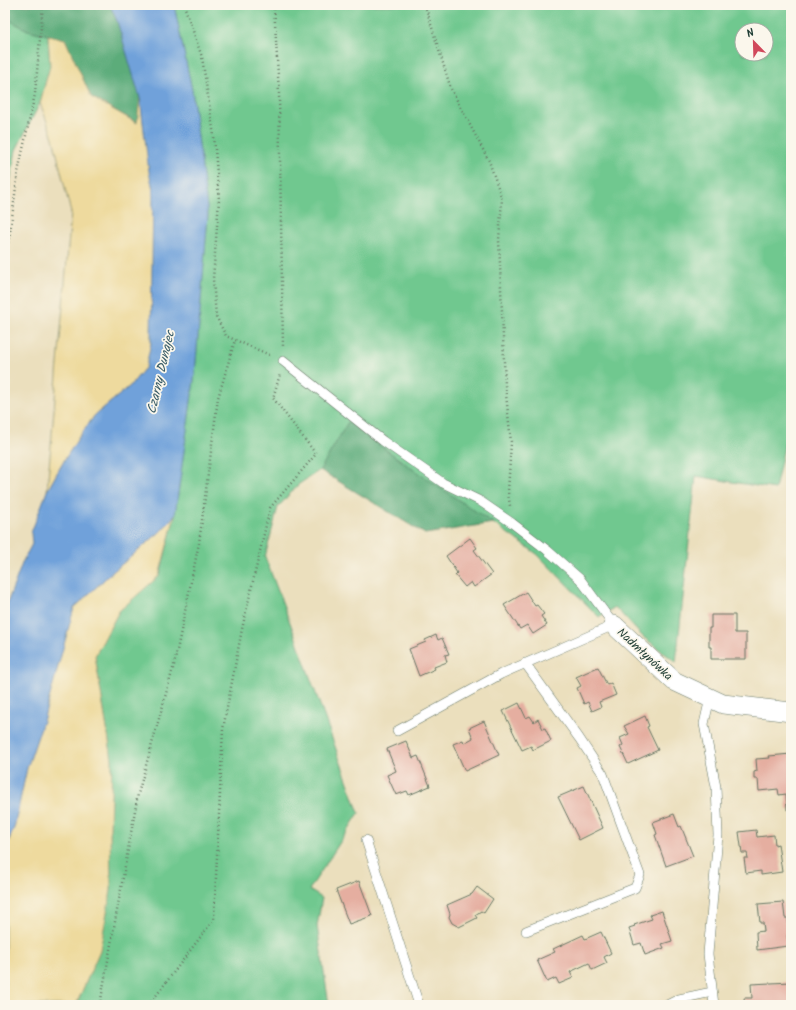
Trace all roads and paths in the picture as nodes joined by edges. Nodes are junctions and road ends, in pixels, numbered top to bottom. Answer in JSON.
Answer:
{"nodes":[{"id":1,"x":43,"y":5,"type":"edge"},
{"id":2,"x":184,"y":5,"type":"edge"},
{"id":3,"x":274,"y":5,"type":"edge"},
{"id":4,"x":424,"y":5,"type":"edge"},
{"id":5,"x":5,"y":250,"type":"edge"},
{"id":6,"x":236,"y":340,"type":"junction"},
{"id":7,"x":283,"y":361,"type":"junction"},
{"id":8,"x":512,"y":522,"type":"junction"},
{"id":9,"x":614,"y":625,"type":"junction"},
{"id":10,"x":525,"y":663,"type":"junction"},
{"id":11,"x":710,"y":698,"type":"junction"},
{"id":12,"x":791,"y":712,"type":"edge"},
{"id":13,"x":396,"y":732,"type":"dead end"},
{"id":14,"x":366,"y":840,"type":"dead end"},
{"id":15,"x":526,"y":931,"type":"dead end"},
{"id":16,"x":712,"y":992,"type":"junction"},
{"id":17,"x":100,"y":1005,"type":"edge"},
{"id":18,"x":149,"y":1005,"type":"edge"},
{"id":19,"x":419,"y":1005,"type":"edge"},
{"id":20,"x":667,"y":1005,"type":"edge"},
{"id":21,"x":714,"y":1005,"type":"edge"}],
"edges":[{"from":1,"to":5,"type":"path"},
{"from":2,"to":6,"type":"path"},
{"from":3,"to":7,"type":"path"},
{"from":4,"to":8,"type":"path"},
{"from":6,"to":7,"type":"path"},
{"from":6,"to":17,"type":"path"},
{"from":7,"to":8,"type":"lane"},
{"from":7,"to":18,"type":"path"},
{"from":8,"to":9,"type":"lane"},
{"from":9,"to":10,"type":"lane"},
{"from":9,"to":11,"type":"street","name":"Nadmłynówka"},
{"from":10,"to":13,"type":"lane"},
{"from":10,"to":15,"type":"lane"},
{"from":11,"to":12,"type":"street","name":"Nadmłynówka"},
{"from":11,"to":16,"type":"lane"},
{"from":14,"to":19,"type":"lane"},
{"from":16,"to":20,"type":"lane"},
{"from":16,"to":21,"type":"lane"}]}
